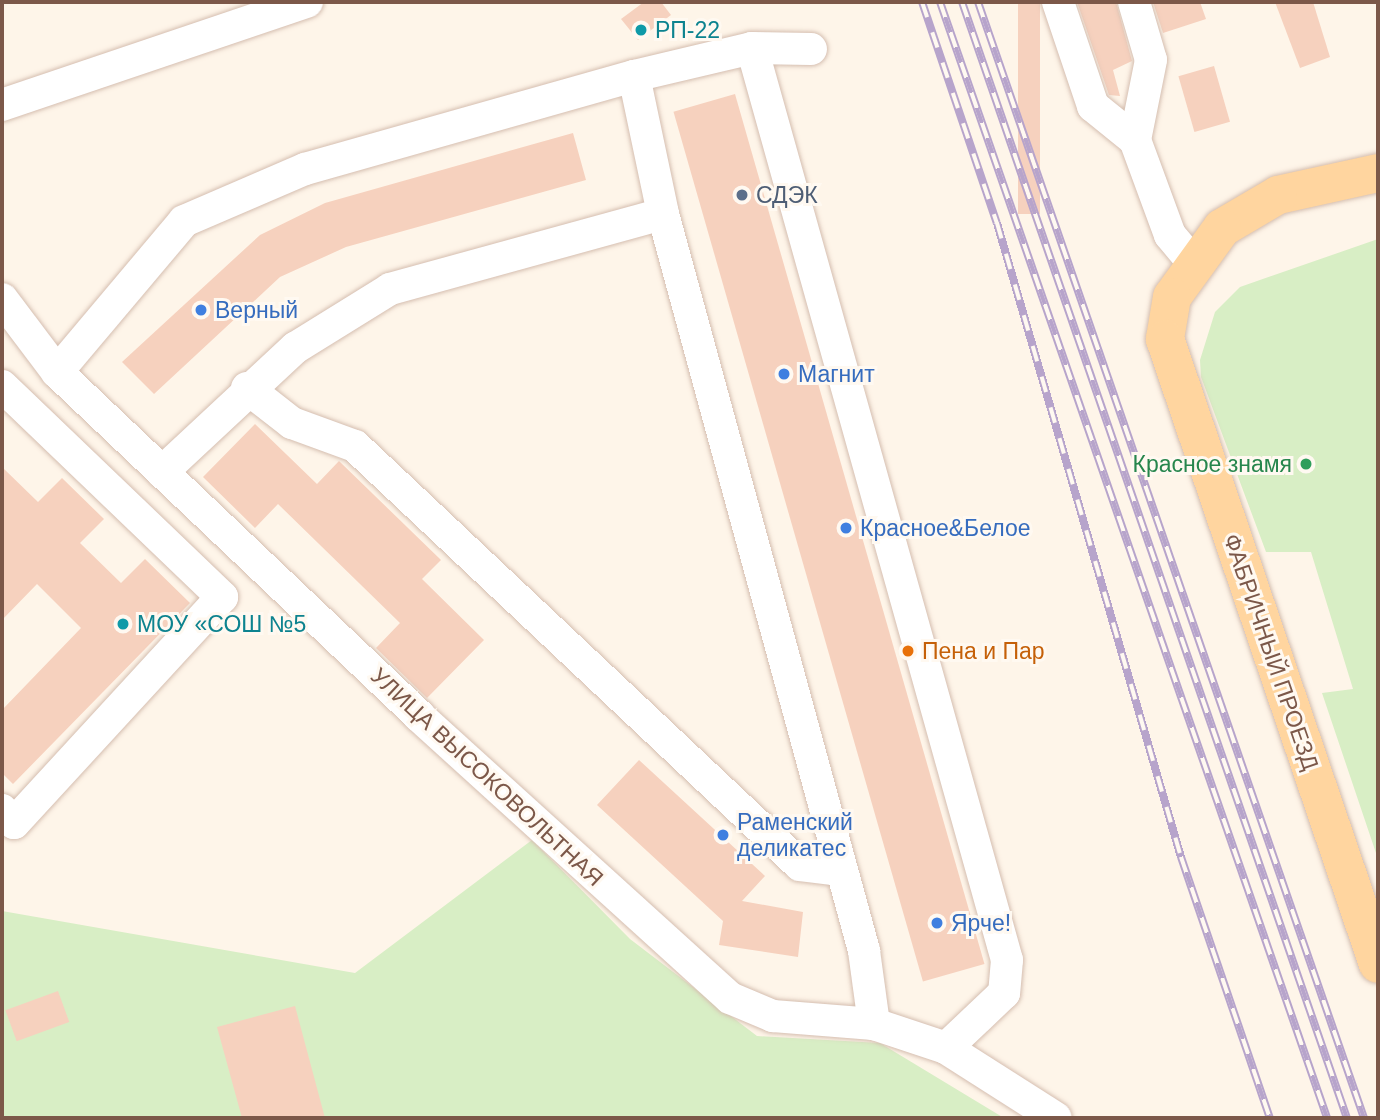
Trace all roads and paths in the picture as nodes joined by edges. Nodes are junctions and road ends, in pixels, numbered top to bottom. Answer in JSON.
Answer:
{"nodes":[{"id":1,"x":307,"y":2,"type":"edge"},
{"id":2,"x":1058,"y":2,"type":"edge"},
{"id":3,"x":1133,"y":2,"type":"edge"},
{"id":4,"x":752,"y":48,"type":"junction"},
{"id":5,"x":811,"y":49,"type":"dead end"},
{"id":6,"x":634,"y":76,"type":"junction"},
{"id":7,"x":2,"y":105,"type":"edge"},
{"id":8,"x":1135,"y":140,"type":"junction"},
{"id":9,"x":1378,"y":173,"type":"edge"},
{"id":10,"x":663,"y":214,"type":"junction"},
{"id":11,"x":1195,"y":264,"type":"junction"},
{"id":12,"x":2,"y":299,"type":"edge"},
{"id":13,"x":57,"y":372,"type":"junction"},
{"id":14,"x":2,"y":386,"type":"edge"},
{"id":15,"x":247,"y":388,"type":"junction"},
{"id":16,"x":162,"y":472,"type":"junction"},
{"id":17,"x":2,"y":810,"type":"edge"},
{"id":18,"x":841,"y":870,"type":"junction"},
{"id":19,"x":1378,"y":964,"type":"edge"},
{"id":20,"x":874,"y":1024,"type":"junction"},
{"id":21,"x":946,"y":1048,"type":"junction"},
{"id":22,"x":1056,"y":1118,"type":"edge"}],
"edges":[{"from":1,"to":7,"type":"street"},
{"from":2,"to":8,"type":"street"},
{"from":3,"to":8,"type":"street"},
{"from":4,"to":5,"type":"street"},
{"from":4,"to":6,"type":"street"},
{"from":4,"to":21,"type":"street"},
{"from":6,"to":10,"type":"street"},
{"from":6,"to":13,"type":"street"},
{"from":8,"to":11,"type":"street"},
{"from":9,"to":11,"type":"main road"},
{"from":10,"to":15,"type":"street"},
{"from":10,"to":18,"type":"street"},
{"from":11,"to":19,"type":"main road","name":"ФАБРИЧНЫЙ ПРОЕЗД"},
{"from":12,"to":13,"type":"street","name":"УЛИЦА ВЫСОКОВОЛЬТНАЯ"},
{"from":13,"to":16,"type":"street","name":"УЛИЦА ВЫСОКОВОЛЬТНАЯ"},
{"from":14,"to":17,"type":"street"},
{"from":15,"to":16,"type":"street"},
{"from":15,"to":18,"type":"street"},
{"from":16,"to":20,"type":"street","name":"УЛИЦА ВЫСОКОВОЛЬТНАЯ"},
{"from":18,"to":20,"type":"street"},
{"from":20,"to":21,"type":"street","name":"УЛИЦА ВЫСОКОВОЛЬТНАЯ"},
{"from":21,"to":22,"type":"street","name":"УЛИЦА ВЫСОКОВОЛЬТНАЯ"}]}
